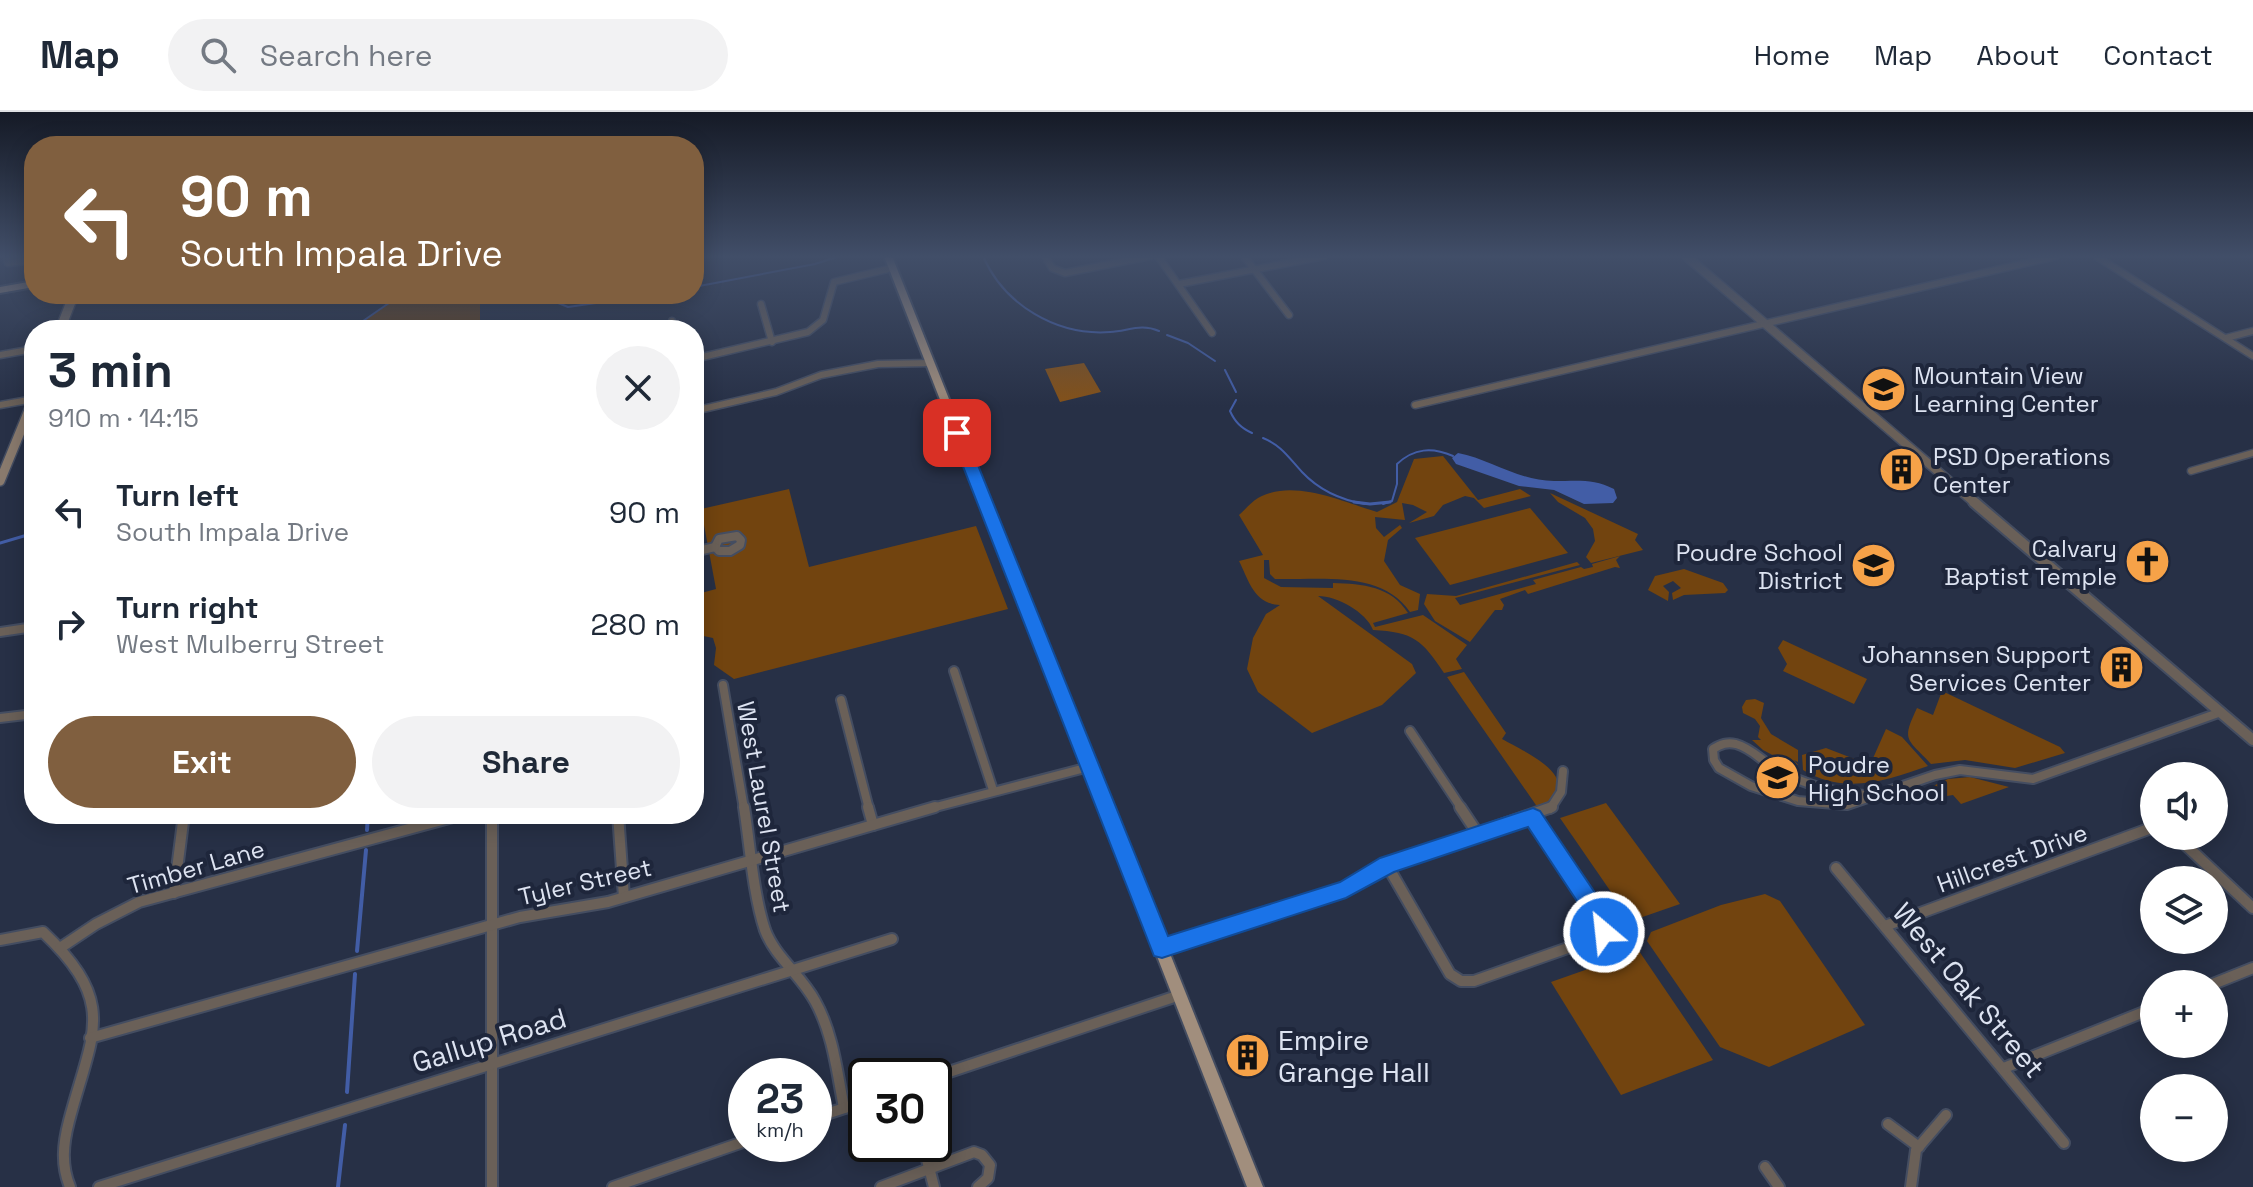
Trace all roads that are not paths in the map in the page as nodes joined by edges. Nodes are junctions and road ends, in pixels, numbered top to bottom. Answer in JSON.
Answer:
{"nodes":[{"id":1,"x":762,"y":306,"type":"edge"},
{"id":2,"x":827,"y":306,"type":"edge"},
{"id":3,"x":907,"y":306,"type":"edge"},
{"id":4,"x":1194,"y":306,"type":"edge"},
{"id":5,"x":1282,"y":306,"type":"edge"},
{"id":6,"x":1744,"y":306,"type":"edge"},
{"id":7,"x":1842,"y":306,"type":"edge"},
{"id":8,"x":2176,"y":306,"type":"edge"},
{"id":9,"x":1289,"y":315,"type":"dead end"},
{"id":10,"x":1765,"y":324,"type":"junction"},
{"id":11,"x":2253,"y":331,"type":"edge"},
{"id":12,"x":1212,"y":333,"type":"dead end"},
{"id":13,"x":2226,"y":338,"type":"junction"},
{"id":14,"x":772,"y":342,"type":"junction"},
{"id":15,"x":24,"y":351,"type":"edge"},
{"id":16,"x":0,"y":355,"type":"edge"},
{"id":17,"x":2253,"y":356,"type":"edge"},
{"id":18,"x":704,"y":357,"type":"edge"},
{"id":19,"x":930,"y":363,"type":"junction"},
{"id":20,"x":24,"y":401,"type":"edge"},
{"id":21,"x":0,"y":405,"type":"edge"},
{"id":22,"x":1415,"y":405,"type":"dead end"},
{"id":23,"x":704,"y":409,"type":"edge"},
{"id":24,"x":24,"y":419,"type":"edge"},
{"id":25,"x":2253,"y":453,"type":"edge"},
{"id":26,"x":4,"y":458,"type":"edge"},
{"id":27,"x":2191,"y":471,"type":"dead end"},
{"id":28,"x":0,"y":481,"type":"edge"},
{"id":29,"x":715,"y":547,"type":"dead end"},
{"id":30,"x":704,"y":550,"type":"edge"},
{"id":31,"x":24,"y":628,"type":"edge"},
{"id":32,"x":0,"y":632,"type":"edge"},
{"id":33,"x":954,"y":671,"type":"dead end"},
{"id":34,"x":723,"y":685,"type":"dead end"},
{"id":35,"x":841,"y":700,"type":"dead end"},
{"id":36,"x":2221,"y":712,"type":"junction"},
{"id":37,"x":24,"y":715,"type":"edge"},
{"id":38,"x":0,"y":718,"type":"edge"},
{"id":39,"x":1410,"y":731,"type":"dead end"},
{"id":40,"x":2253,"y":740,"type":"edge"},
{"id":41,"x":1089,"y":767,"type":"junction"},
{"id":42,"x":1563,"y":771,"type":"dead end"},
{"id":43,"x":993,"y":790,"type":"junction"},
{"id":44,"x":1874,"y":795,"type":"junction"},
{"id":45,"x":1533,"y":817,"type":"junction"},
{"id":46,"x":183,"y":824,"type":"edge"},
{"id":47,"x":427,"y":824,"type":"edge"},
{"id":48,"x":492,"y":824,"type":"edge"},
{"id":49,"x":619,"y":824,"type":"edge"},
{"id":50,"x":873,"y":825,"type":"junction"},
{"id":51,"x":2140,"y":832,"type":"edge"},
{"id":52,"x":1478,"y":834,"type":"junction"},
{"id":53,"x":2191,"y":850,"type":"edge"},
{"id":54,"x":751,"y":859,"type":"junction"},
{"id":55,"x":1387,"y":865,"type":"junction"},
{"id":56,"x":1836,"y":868,"type":"dead end"},
{"id":57,"x":174,"y":893,"type":"junction"},
{"id":58,"x":624,"y":897,"type":"junction"},
{"id":59,"x":2253,"y":908,"type":"edge"},
{"id":60,"x":491,"y":925,"type":"junction"},
{"id":61,"x":1885,"y":926,"type":"junction"},
{"id":62,"x":892,"y":939,"type":"dead end"},
{"id":63,"x":0,"y":940,"type":"edge"},
{"id":64,"x":60,"y":948,"type":"junction"},
{"id":65,"x":1162,"y":948,"type":"junction"},
{"id":66,"x":2253,"y":968,"type":"edge"},
{"id":67,"x":791,"y":971,"type":"junction"},
{"id":68,"x":2228,"y":978,"type":"edge"},
{"id":69,"x":1180,"y":995,"type":"junction"},
{"id":70,"x":2140,"y":1014,"type":"edge"},
{"id":71,"x":90,"y":1038,"type":"junction"},
{"id":72,"x":491,"y":1065,"type":"junction"},
{"id":73,"x":2004,"y":1068,"type":"junction"},
{"id":74,"x":952,"y":1071,"type":"edge"},
{"id":75,"x":848,"y":1107,"type":"edge"},
{"id":76,"x":844,"y":1108,"type":"junction"},
{"id":77,"x":832,"y":1112,"type":"edge"},
{"id":78,"x":1946,"y":1115,"type":"dead end"},
{"id":79,"x":1888,"y":1124,"type":"dead end"},
{"id":80,"x":2064,"y":1143,"type":"dead end"},
{"id":81,"x":728,"y":1147,"type":"edge"},
{"id":82,"x":1919,"y":1147,"type":"junction"},
{"id":83,"x":928,"y":1162,"type":"edge"},
{"id":84,"x":929,"y":1167,"type":"junction"},
{"id":85,"x":1765,"y":1167,"type":"dead end"},
{"id":86,"x":70,"y":1187,"type":"edge"},
{"id":87,"x":99,"y":1187,"type":"edge"},
{"id":88,"x":492,"y":1187,"type":"edge"},
{"id":89,"x":613,"y":1187,"type":"edge"},
{"id":90,"x":881,"y":1187,"type":"edge"},
{"id":91,"x":934,"y":1187,"type":"edge"},
{"id":92,"x":978,"y":1187,"type":"edge"},
{"id":93,"x":1255,"y":1187,"type":"edge"},
{"id":94,"x":1779,"y":1187,"type":"edge"},
{"id":95,"x":1912,"y":1187,"type":"edge"}],
"edges":[{"from":1,"to":14,"type":"street"},
{"from":2,"to":14,"type":"street"},
{"from":3,"to":19,"type":"main road"},
{"from":4,"to":12,"type":"street"},
{"from":5,"to":9,"type":"street"},
{"from":6,"to":10,"type":"street"},
{"from":7,"to":10,"type":"street"},
{"from":8,"to":13,"type":"street"},
{"from":10,"to":22,"type":"street"},
{"from":10,"to":36,"type":"street"},
{"from":11,"to":13,"type":"street"},
{"from":13,"to":17,"type":"street"},
{"from":14,"to":18,"type":"street"},
{"from":15,"to":16,"type":"street"},
{"from":19,"to":23,"type":"street"},
{"from":19,"to":41,"type":"main road"},
{"from":20,"to":21,"type":"street"},
{"from":24,"to":26,"type":"main road"},
{"from":25,"to":27,"type":"street"},
{"from":26,"to":28,"type":"main road"},
{"from":29,"to":30,"type":"street"},
{"from":31,"to":32,"type":"street"},
{"from":33,"to":43,"type":"street"},
{"from":34,"to":54,"type":"street","name":"West Laurel Street"},
{"from":35,"to":50,"type":"street"},
{"from":36,"to":40,"type":"street"},
{"from":36,"to":44,"type":"street"},
{"from":37,"to":38,"type":"street"},
{"from":39,"to":52,"type":"street"},
{"from":41,"to":43,"type":"street","name":"Tyler Street"},
{"from":41,"to":65,"type":"main road"},
{"from":42,"to":45,"type":"street"},
{"from":43,"to":50,"type":"street","name":"Tyler Street"},
{"from":44,"to":44,"type":"street"},
{"from":45,"to":52,"type":"street"},
{"from":45,"to":55,"type":"street"},
{"from":46,"to":57,"type":"street"},
{"from":47,"to":57,"type":"street","name":"Timber Lane"},
{"from":48,"to":60,"type":"street"},
{"from":49,"to":58,"type":"street"},
{"from":50,"to":54,"type":"street","name":"Tyler Street"},
{"from":51,"to":61,"type":"street","name":"Hillcrest Drive"},
{"from":52,"to":55,"type":"street"},
{"from":53,"to":59,"type":"street"},
{"from":54,"to":58,"type":"street","name":"Tyler Street"},
{"from":54,"to":67,"type":"street","name":"West Laurel Street"},
{"from":55,"to":65,"type":"street"},
{"from":56,"to":61,"type":"street","name":"West Oak Street"},
{"from":57,"to":64,"type":"street","name":"Timber Lane"},
{"from":58,"to":60,"type":"street","name":"Tyler Street"},
{"from":60,"to":71,"type":"street","name":"Tyler Street"},
{"from":60,"to":72,"type":"street"},
{"from":61,"to":73,"type":"street","name":"West Oak Street"},
{"from":62,"to":67,"type":"street","name":"Gallup Road"},
{"from":63,"to":64,"type":"street"},
{"from":64,"to":71,"type":"street"},
{"from":65,"to":69,"type":"main road"},
{"from":66,"to":68,"type":"street"},
{"from":67,"to":72,"type":"street","name":"Gallup Road"},
{"from":67,"to":76,"type":"street","name":"West Laurel Street"},
{"from":69,"to":74,"type":"street"},
{"from":69,"to":93,"type":"main road"},
{"from":70,"to":73,"type":"street"},
{"from":71,"to":86,"type":"street"},
{"from":72,"to":87,"type":"street","name":"Gallup Road"},
{"from":72,"to":88,"type":"street"},
{"from":73,"to":80,"type":"street","name":"West Oak Street"},
{"from":75,"to":76,"type":"street"},
{"from":76,"to":77,"type":"street"},
{"from":78,"to":82,"type":"street"},
{"from":79,"to":82,"type":"street"},
{"from":81,"to":89,"type":"street"},
{"from":82,"to":95,"type":"street"},
{"from":83,"to":84,"type":"street"},
{"from":84,"to":90,"type":"street"},
{"from":84,"to":91,"type":"street"},
{"from":84,"to":92,"type":"street"},
{"from":85,"to":94,"type":"street"}]}
